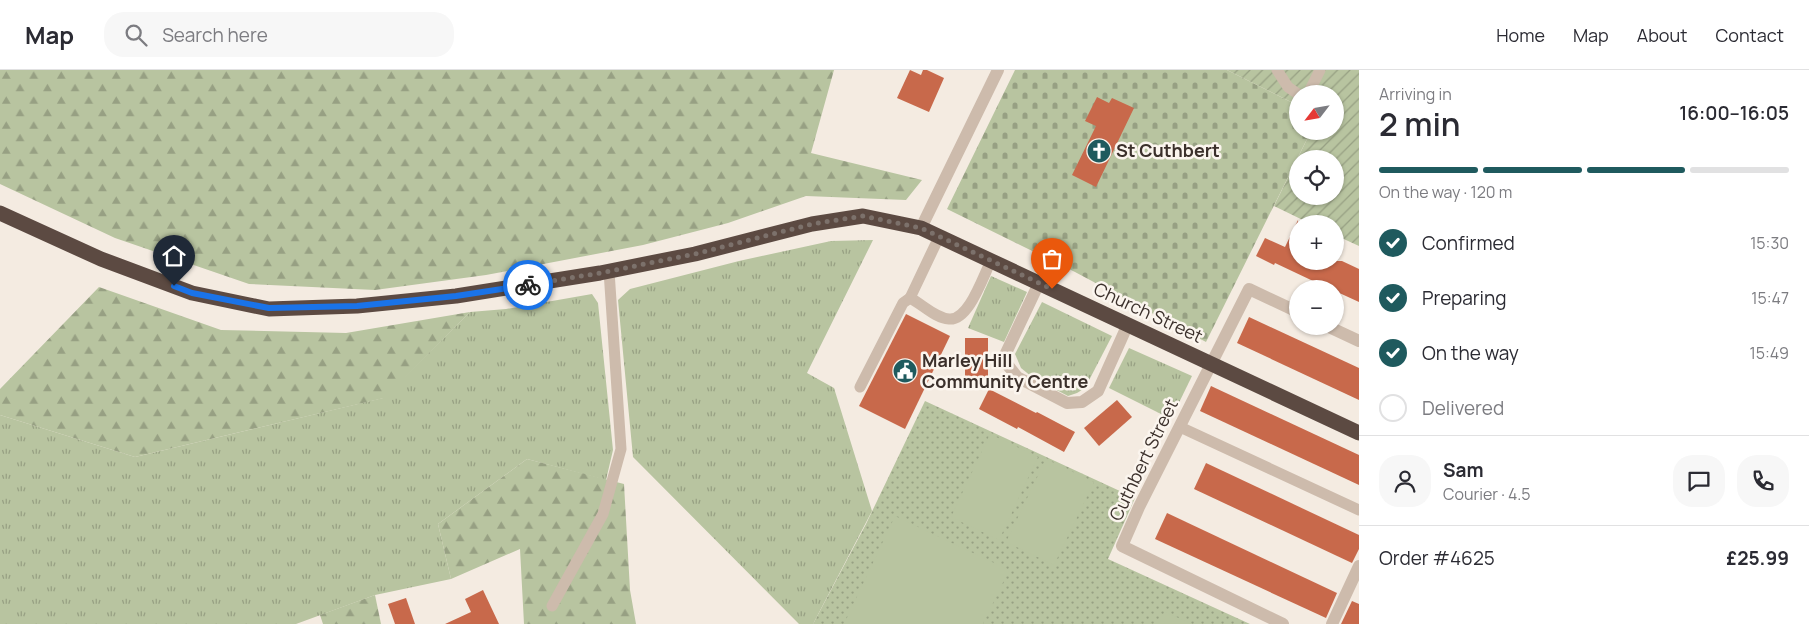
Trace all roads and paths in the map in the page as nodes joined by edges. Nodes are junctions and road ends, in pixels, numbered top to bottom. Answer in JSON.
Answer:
{"nodes":[{"id":1,"x":998,"y":70,"type":"edge"},
{"id":2,"x":1277,"y":70,"type":"edge"},
{"id":3,"x":1320,"y":70,"type":"edge"},
{"id":4,"x":1312,"y":85,"type":"edge"},
{"id":5,"x":1289,"y":88,"type":"edge"},
{"id":6,"x":0,"y":213,"type":"edge"},
{"id":7,"x":921,"y":228,"type":"junction"},
{"id":8,"x":939,"y":237,"type":"junction"},
{"id":9,"x":991,"y":261,"type":"junction"},
{"id":10,"x":609,"y":271,"type":"junction"},
{"id":11,"x":1039,"y":283,"type":"junction"},
{"id":12,"x":910,"y":298,"type":"junction"},
{"id":13,"x":1289,"y":308,"type":"edge"},
{"id":14,"x":1128,"y":324,"type":"junction"},
{"id":15,"x":1344,"y":334,"type":"edge"},
{"id":16,"x":1359,"y":342,"type":"edge"},
{"id":17,"x":1211,"y":364,"type":"junction"},
{"id":18,"x":860,"y":387,"type":"dead end"},
{"id":19,"x":1180,"y":427,"type":"junction"},
{"id":20,"x":1359,"y":433,"type":"edge"},
{"id":21,"x":1359,"y":510,"type":"edge"},
{"id":22,"x":1359,"y":566,"type":"edge"},
{"id":23,"x":552,"y":606,"type":"dead end"},
{"id":24,"x":1283,"y":624,"type":"edge"},
{"id":25,"x":1332,"y":624,"type":"edge"}],
"edges":[{"from":1,"to":7,"type":"street"},
{"from":2,"to":5,"type":"lane"},
{"from":3,"to":4,"type":"lane"},
{"from":6,"to":10,"type":"highway","name":"Church Street"},
{"from":7,"to":8,"type":"highway","name":"Church Street"},
{"from":7,"to":10,"type":"highway","name":"Church Street"},
{"from":8,"to":9,"type":"highway","name":"Church Street"},
{"from":8,"to":12,"type":"lane"},
{"from":9,"to":11,"type":"highway","name":"Church Street"},
{"from":9,"to":12,"type":"lane"},
{"from":10,"to":23,"type":"lane"},
{"from":11,"to":14,"type":"highway","name":"Church Street"},
{"from":11,"to":14,"type":"street"},
{"from":12,"to":18,"type":"lane"},
{"from":13,"to":17,"type":"street","name":"Cuthbert Street"},
{"from":14,"to":17,"type":"highway","name":"Church Street"},
{"from":15,"to":16,"type":"street"},
{"from":17,"to":19,"type":"street","name":"Cuthbert Street"},
{"from":17,"to":20,"type":"highway","name":"Church Street"},
{"from":19,"to":21,"type":"lane"},
{"from":19,"to":24,"type":"street","name":"Cuthbert Street"},
{"from":22,"to":25,"type":"street"}]}
